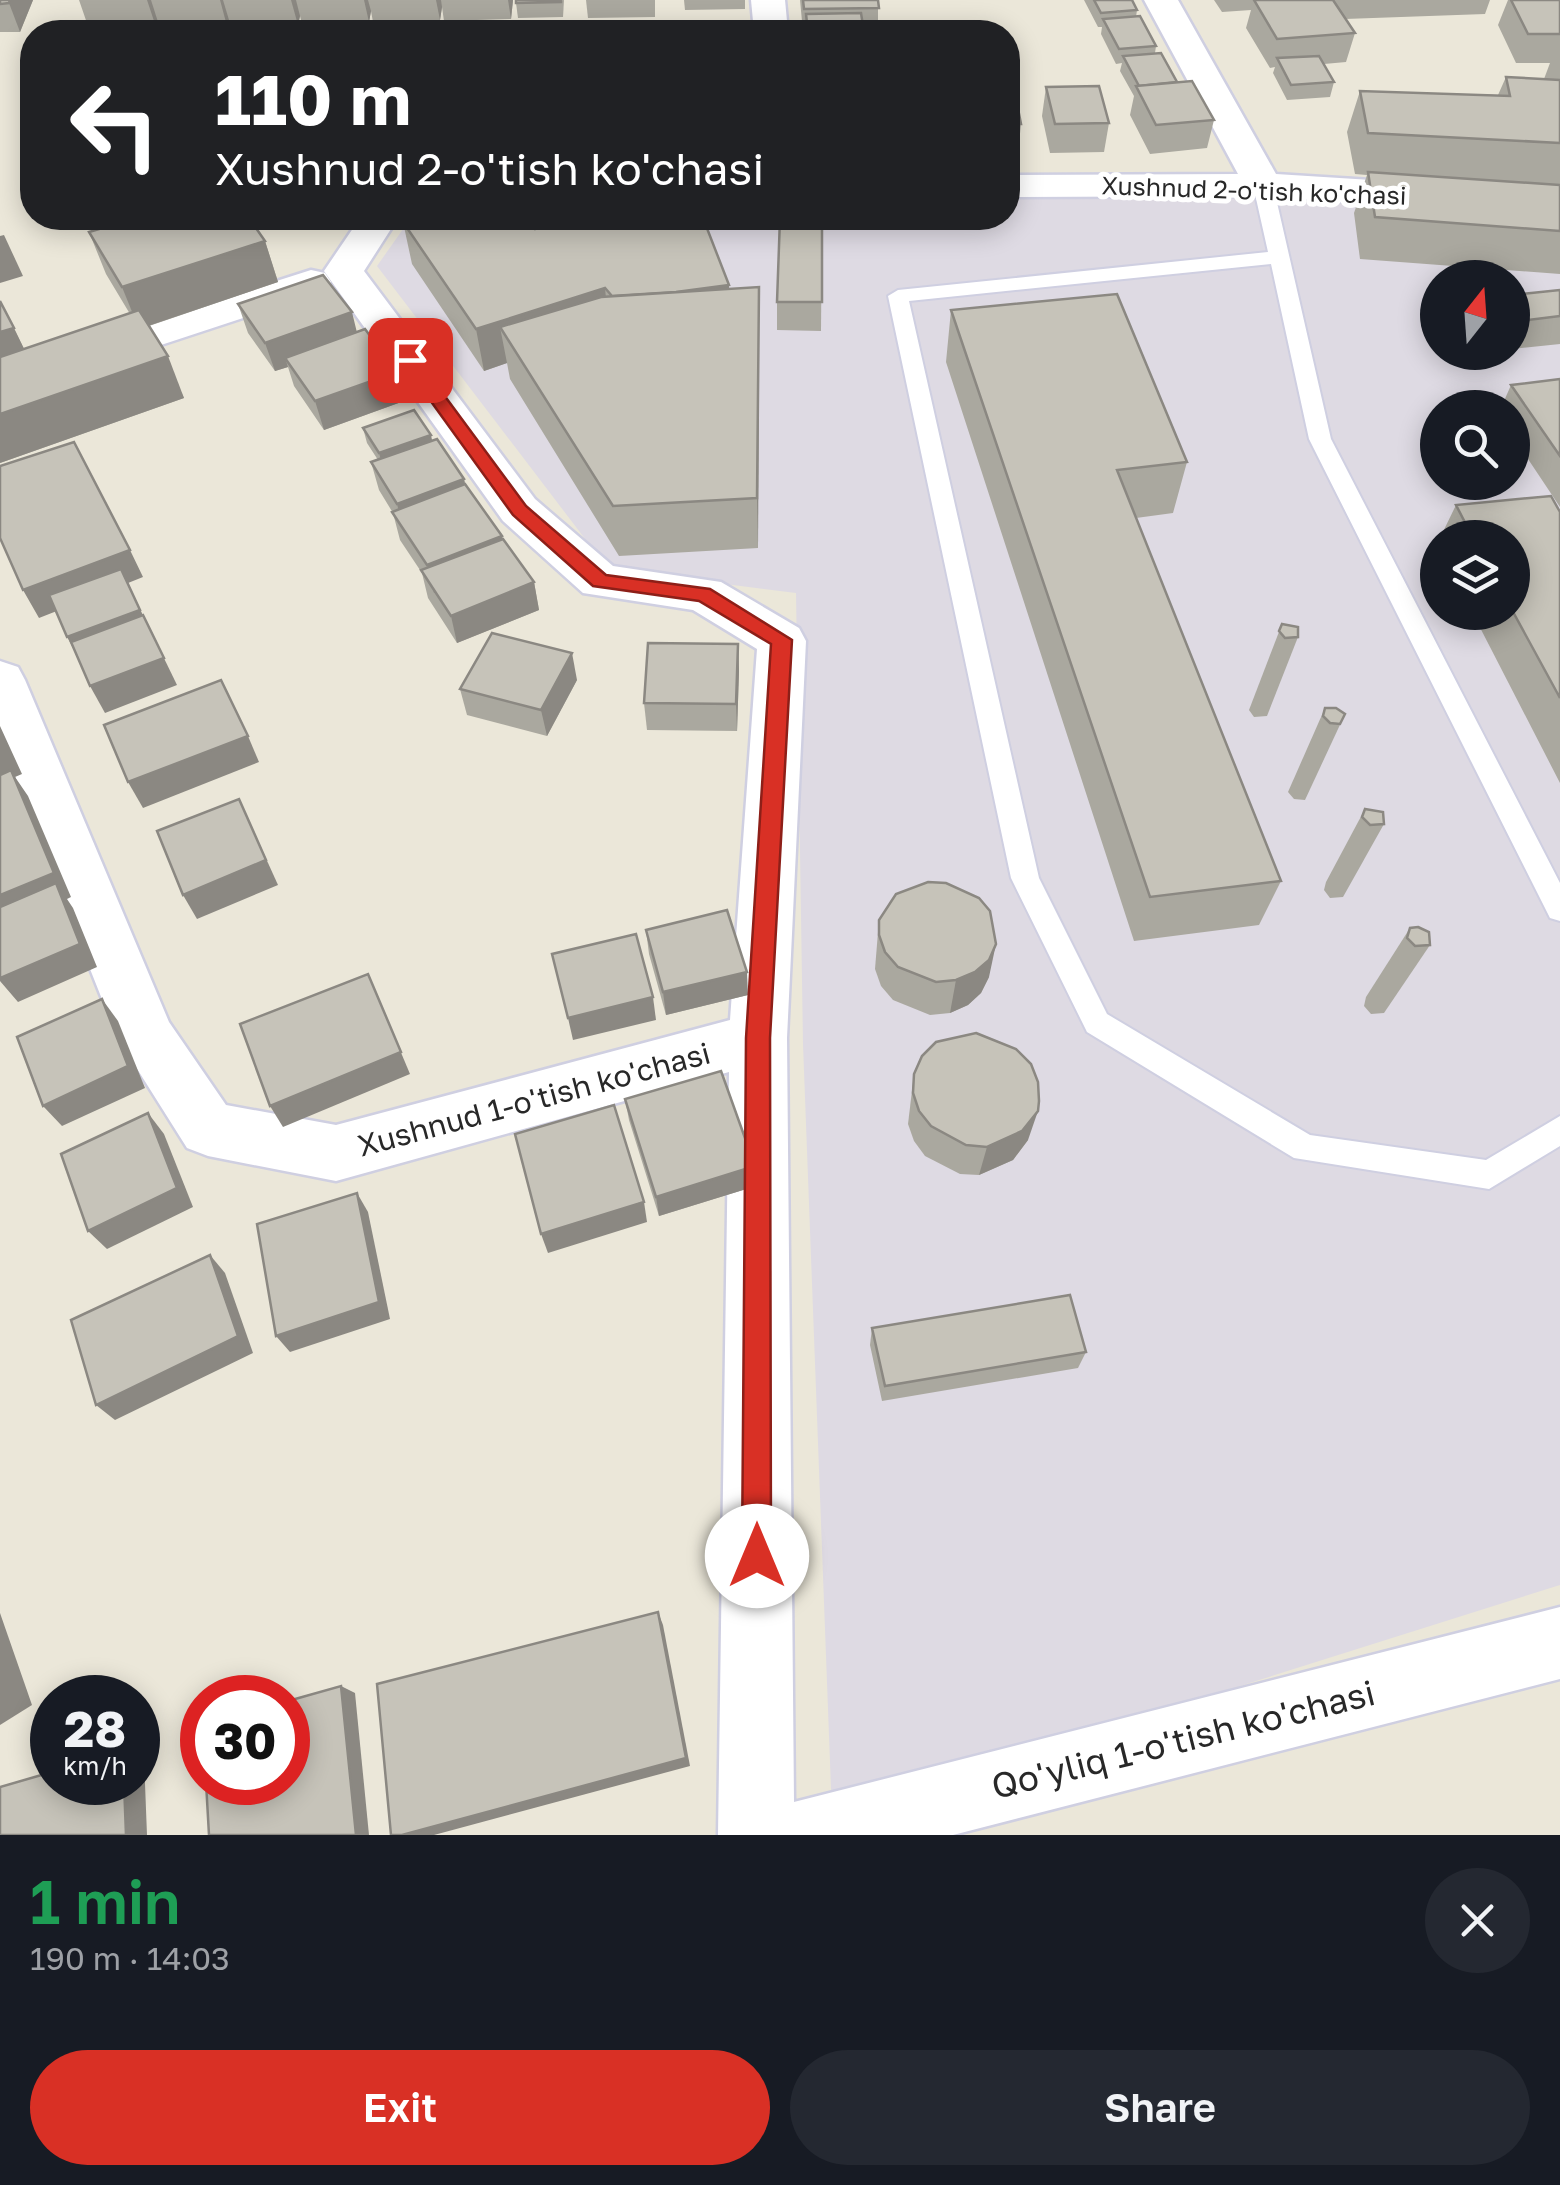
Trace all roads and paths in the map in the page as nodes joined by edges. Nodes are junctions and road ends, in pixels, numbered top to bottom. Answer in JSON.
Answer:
{"nodes":[{"id":1,"x":1162,"y":0,"type":"edge"},
{"id":2,"x":1263,"y":185,"type":"junction"},
{"id":3,"x":1020,"y":186,"type":"edge"},
{"id":4,"x":1560,"y":204,"type":"edge"},
{"id":5,"x":371,"y":230,"type":"edge"},
{"id":6,"x":1279,"y":258,"type":"junction"},
{"id":7,"x":344,"y":271,"type":"junction"},
{"id":8,"x":0,"y":384,"type":"edge"},
{"id":9,"x":0,"y":680,"type":"edge"},
{"id":10,"x":1560,"y":910,"type":"edge"},
{"id":11,"x":758,"y":1038,"type":"junction"},
{"id":12,"x":1560,"y":1130,"type":"edge"},
{"id":13,"x":1560,"y":1643,"type":"edge"},
{"id":14,"x":756,"y":1835,"type":"edge"},
{"id":15,"x":806,"y":1835,"type":"edge"}],
"edges":[{"from":1,"to":2,"type":"street"},
{"from":2,"to":3,"type":"street","name":"Xushnud 2-o'tish ko'chasi"},
{"from":2,"to":4,"type":"street","name":"Xushnud 2-o'tish ko'chasi"},
{"from":2,"to":6,"type":"lane"},
{"from":5,"to":7,"type":"street"},
{"from":6,"to":10,"type":"lane"},
{"from":6,"to":12,"type":"lane"},
{"from":7,"to":8,"type":"street"},
{"from":7,"to":11,"type":"street"},
{"from":9,"to":11,"type":"street","name":"Xushnud 1-o'tish ko'chasi"},
{"from":11,"to":14,"type":"street"},
{"from":13,"to":15,"type":"street","name":"Qo'yliq 1-o'tish ko'chasi"}]}
